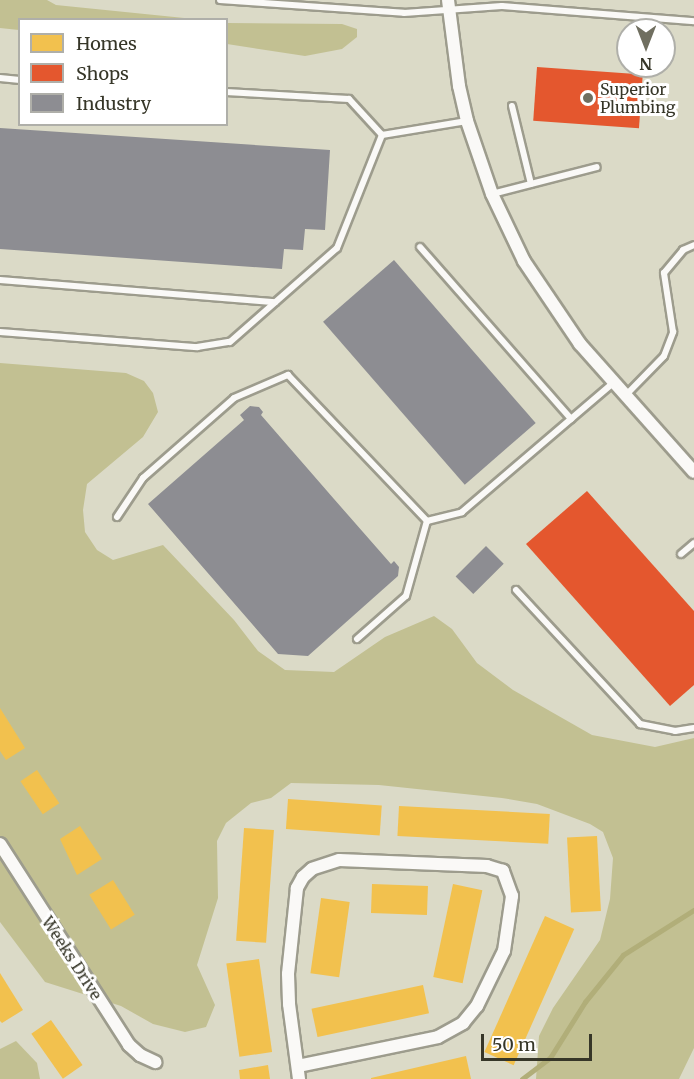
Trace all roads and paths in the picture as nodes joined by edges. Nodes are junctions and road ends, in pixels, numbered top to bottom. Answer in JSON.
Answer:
{"nodes":[{"id":1,"x":220,"y":0,"type":"edge"},
{"id":2,"x":448,"y":5,"type":"edge"},
{"id":3,"x":694,"y":21,"type":"edge"},
{"id":4,"x":0,"y":78,"type":"edge"},
{"id":5,"x":18,"y":80,"type":"edge"},
{"id":6,"x":228,"y":92,"type":"edge"},
{"id":7,"x":512,"y":106,"type":"dead end"},
{"id":8,"x":468,"y":121,"type":"junction"},
{"id":9,"x":382,"y":135,"type":"junction"},
{"id":10,"x":597,"y":167,"type":"dead end"},
{"id":11,"x":531,"y":184,"type":"junction"},
{"id":12,"x":492,"y":194,"type":"junction"},
{"id":13,"x":694,"y":245,"type":"edge"},
{"id":14,"x":420,"y":248,"type":"dead end"},
{"id":15,"x":0,"y":280,"type":"edge"},
{"id":16,"x":275,"y":302,"type":"junction"},
{"id":17,"x":0,"y":332,"type":"edge"},
{"id":18,"x":614,"y":381,"type":"junction"},
{"id":19,"x":626,"y":395,"type":"junction"},
{"id":20,"x":572,"y":419,"type":"junction"},
{"id":21,"x":694,"y":472,"type":"edge"},
{"id":22,"x":117,"y":517,"type":"dead end"},
{"id":23,"x":427,"y":521,"type":"junction"},
{"id":24,"x":694,"y":543,"type":"edge"},
{"id":25,"x":681,"y":554,"type":"dead end"},
{"id":26,"x":516,"y":590,"type":"dead end"},
{"id":27,"x":357,"y":639,"type":"dead end"},
{"id":28,"x":694,"y":728,"type":"edge"},
{"id":29,"x":0,"y":844,"type":"edge"},
{"id":30,"x":156,"y":1062,"type":"dead end"},
{"id":31,"x":298,"y":1066,"type":"junction"},
{"id":32,"x":299,"y":1079,"type":"edge"}],
"edges":[{"from":1,"to":2,"type":"lane"},
{"from":2,"to":3,"type":"lane"},
{"from":2,"to":8,"type":"street"},
{"from":4,"to":5,"type":"lane"},
{"from":6,"to":9,"type":"lane"},
{"from":7,"to":11,"type":"lane"},
{"from":8,"to":9,"type":"lane"},
{"from":8,"to":12,"type":"street"},
{"from":9,"to":16,"type":"lane"},
{"from":10,"to":11,"type":"lane"},
{"from":11,"to":12,"type":"lane"},
{"from":12,"to":18,"type":"street"},
{"from":13,"to":19,"type":"lane"},
{"from":14,"to":20,"type":"lane"},
{"from":15,"to":16,"type":"lane"},
{"from":16,"to":17,"type":"lane"},
{"from":18,"to":19,"type":"street"},
{"from":18,"to":20,"type":"lane"},
{"from":19,"to":21,"type":"street"},
{"from":20,"to":23,"type":"lane"},
{"from":22,"to":23,"type":"lane"},
{"from":23,"to":27,"type":"lane"},
{"from":24,"to":25,"type":"lane"},
{"from":26,"to":28,"type":"lane"},
{"from":29,"to":30,"type":"street","name":"Weeks Drive"},
{"from":31,"to":31,"type":"street"},
{"from":31,"to":32,"type":"street"}]}
